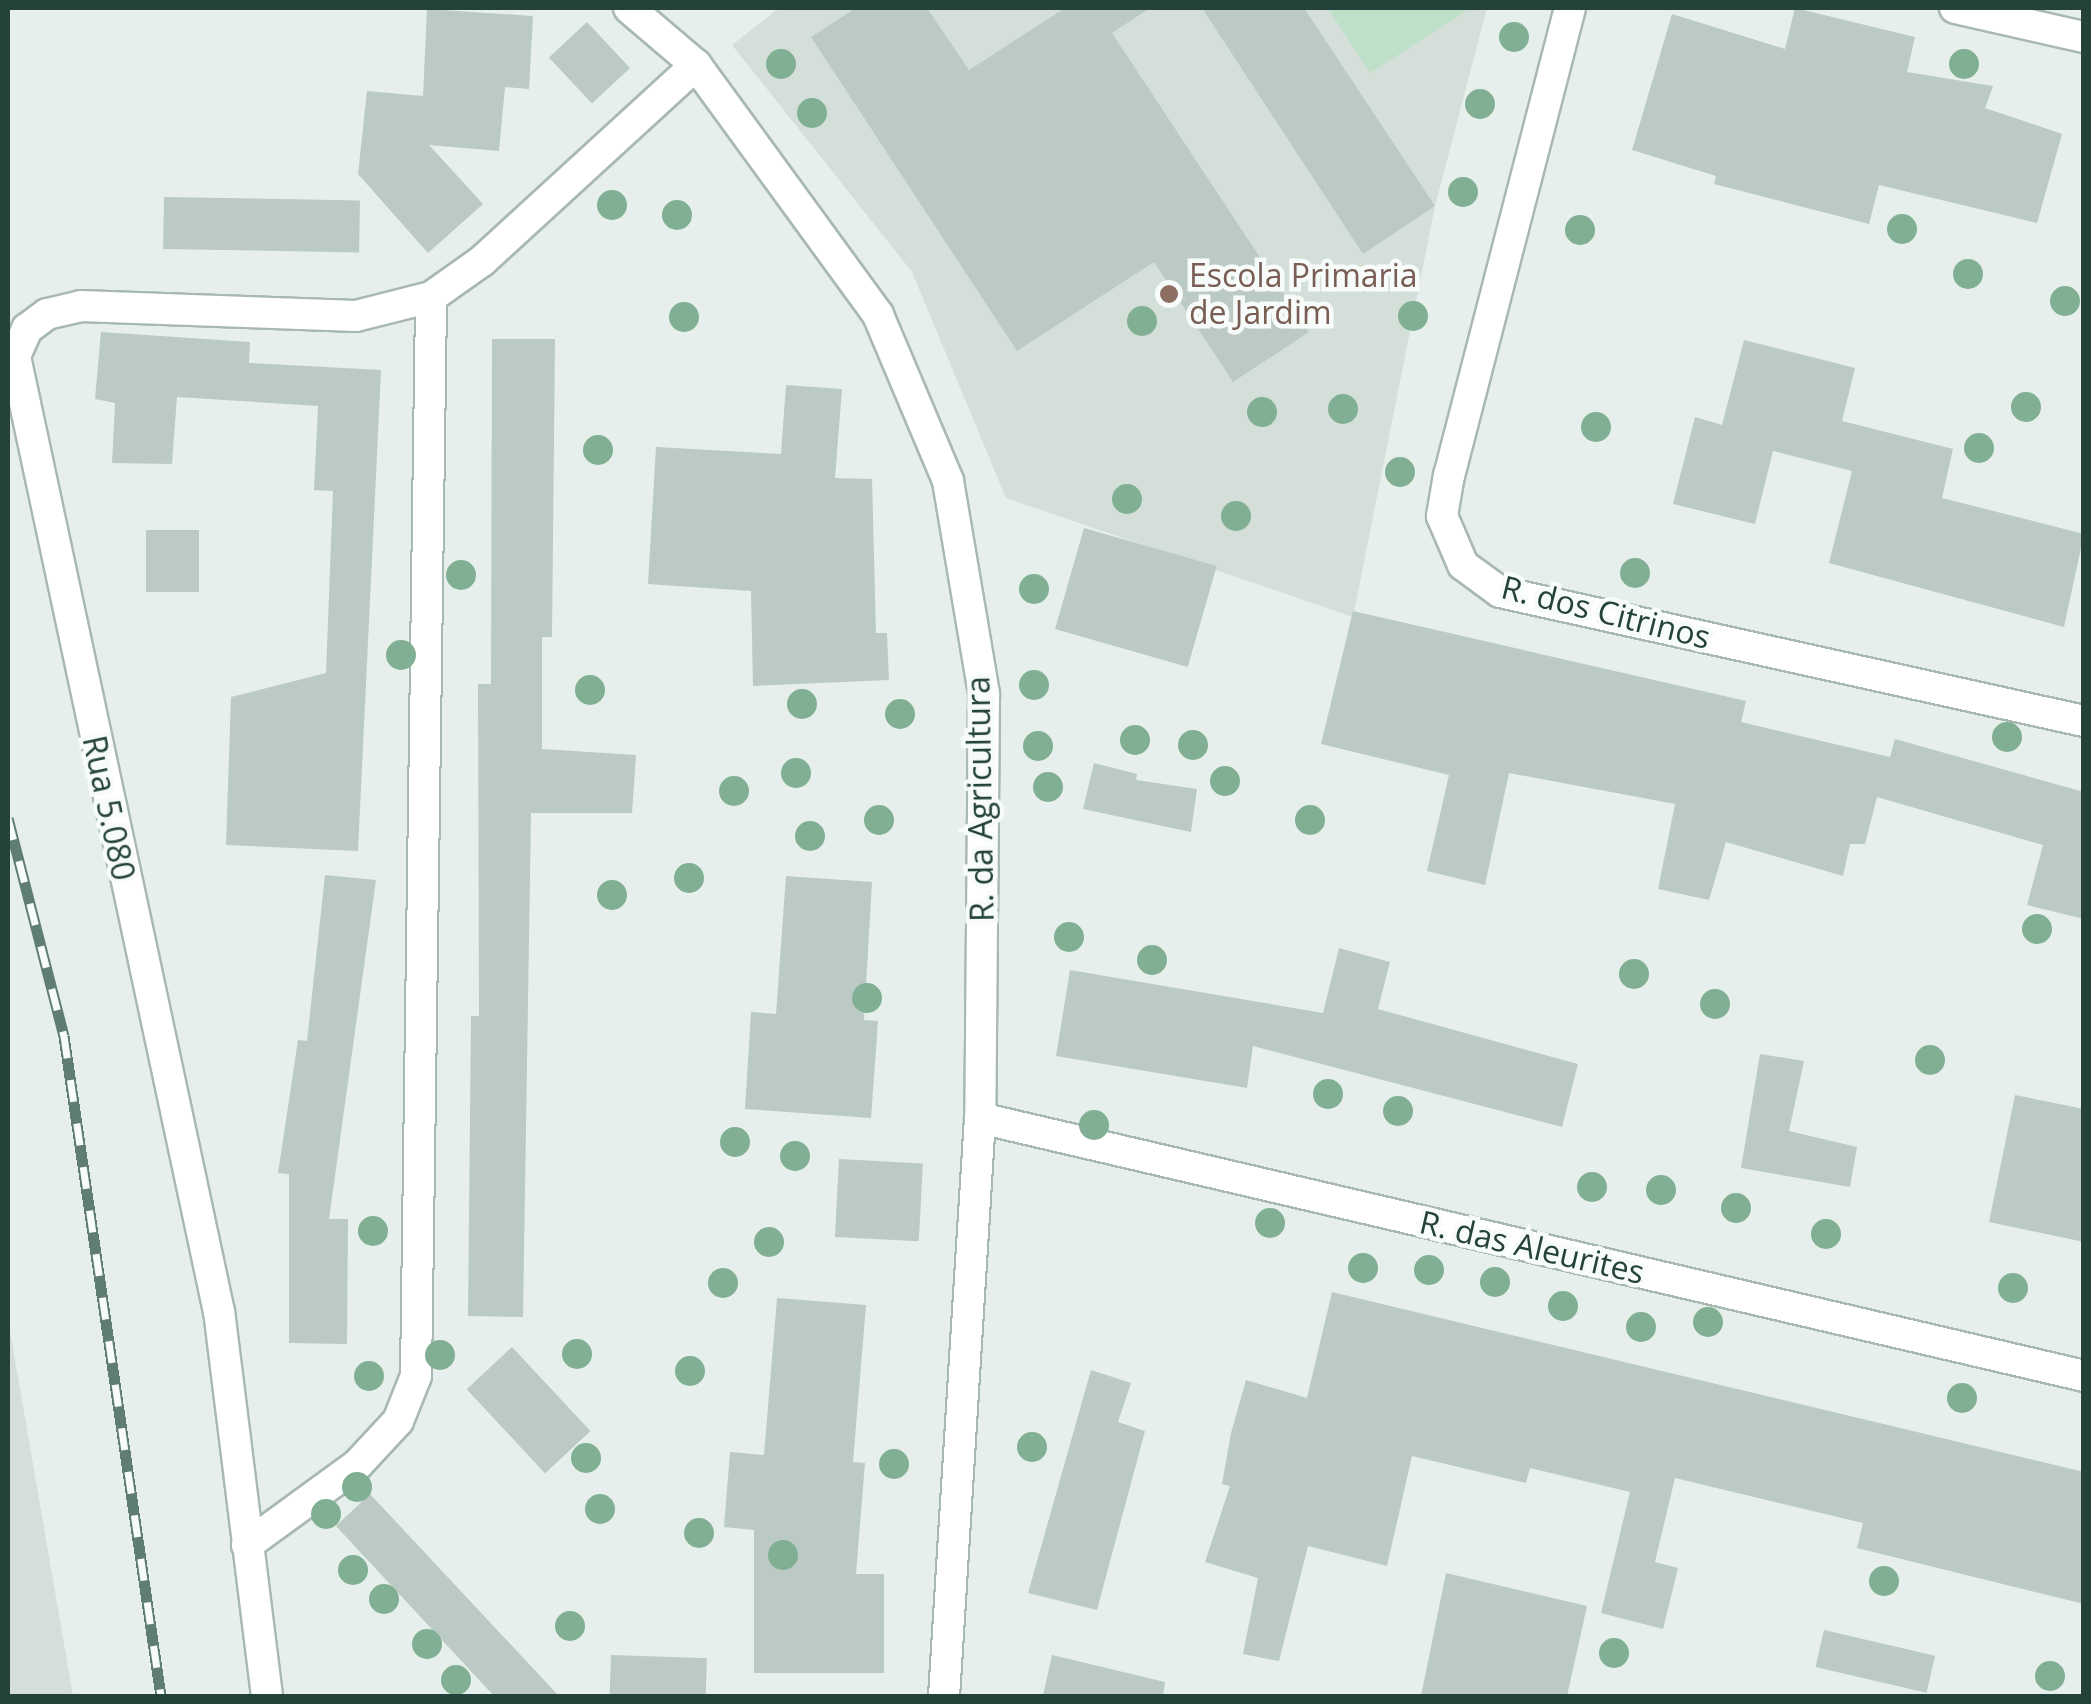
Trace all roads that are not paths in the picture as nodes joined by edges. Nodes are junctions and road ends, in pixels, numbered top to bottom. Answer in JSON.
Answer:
{"nodes":[{"id":1,"x":629,"y":8,"type":"edge"},
{"id":2,"x":1570,"y":8,"type":"edge"},
{"id":3,"x":1955,"y":8,"type":"edge"},
{"id":4,"x":2084,"y":37,"type":"edge"},
{"id":5,"x":696,"y":65,"type":"junction"},
{"id":6,"x":431,"y":297,"type":"junction"},
{"id":7,"x":2084,"y":721,"type":"edge"},
{"id":8,"x":980,"y":1118,"type":"junction"},
{"id":9,"x":2084,"y":1376,"type":"edge"},
{"id":10,"x":247,"y":1545,"type":"junction"},
{"id":11,"x":267,"y":1696,"type":"edge"},
{"id":12,"x":944,"y":1696,"type":"edge"}],
"edges":[{"from":1,"to":5,"type":"street","name":"R. da Agricultura"},
{"from":2,"to":7,"type":"street","name":"R. dos Citrinos"},
{"from":3,"to":4,"type":"street"},
{"from":5,"to":6,"type":"street"},
{"from":5,"to":8,"type":"street","name":"R. da Agricultura"},
{"from":6,"to":10,"type":"street"},
{"from":6,"to":10,"type":"street","name":"Rua 5.080"},
{"from":8,"to":9,"type":"street","name":"R. das Aleurites"},
{"from":8,"to":12,"type":"street","name":"R. da Agricultura"},
{"from":10,"to":11,"type":"street","name":"Rua 5.080"}]}
